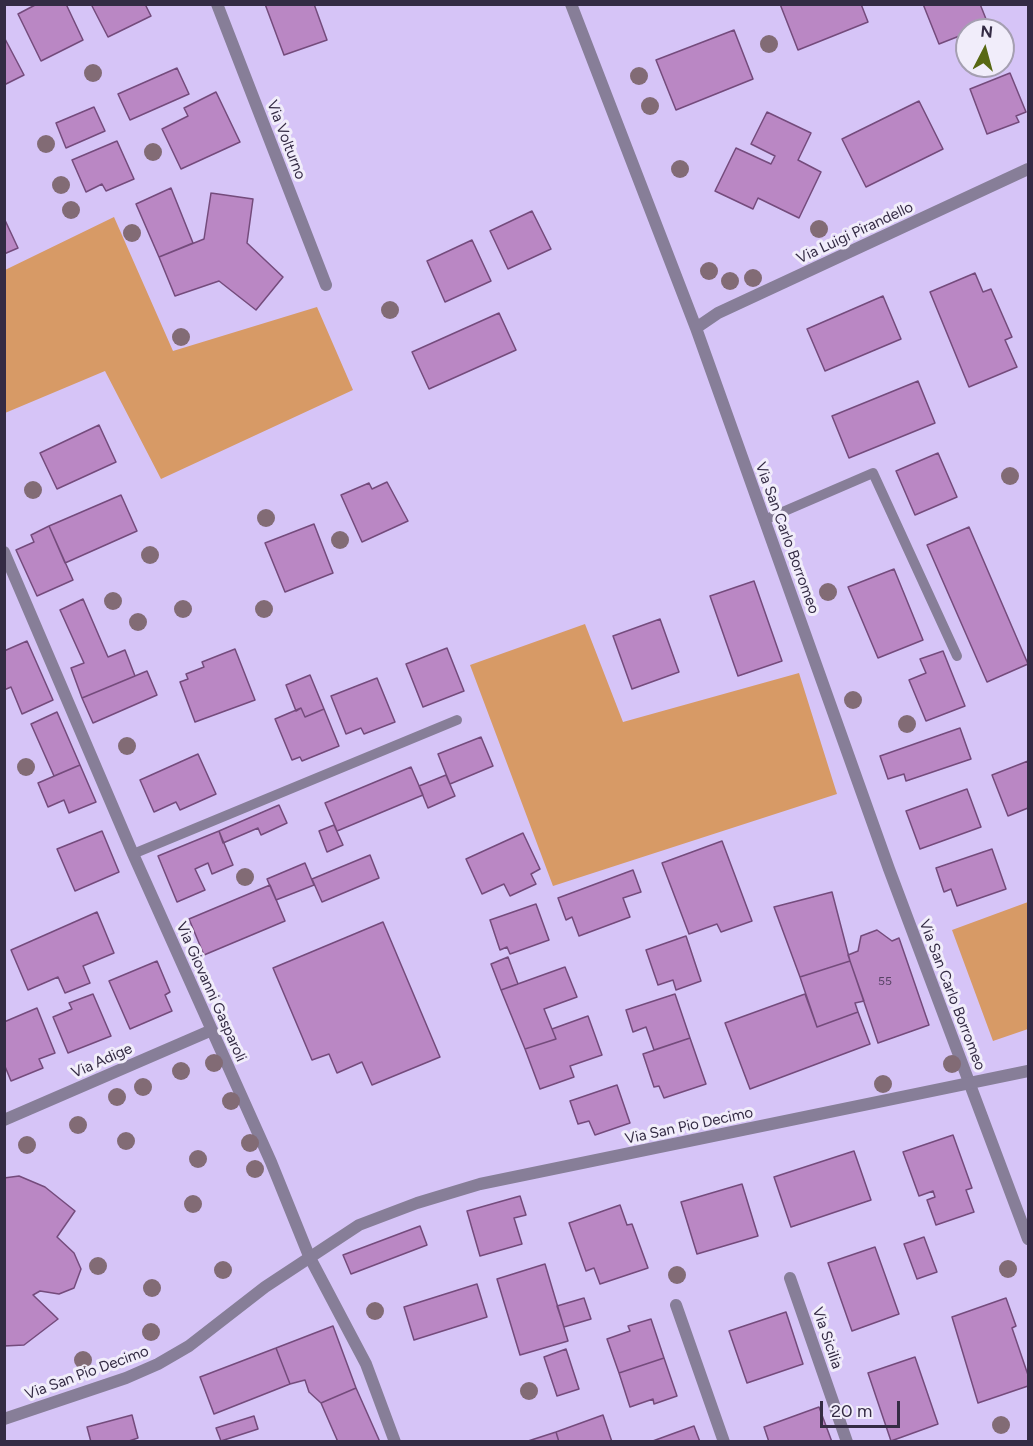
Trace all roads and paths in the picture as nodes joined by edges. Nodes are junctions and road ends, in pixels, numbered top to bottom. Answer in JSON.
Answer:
{"nodes":[{"id":1,"x":217,"y":4,"type":"edge"},
{"id":2,"x":571,"y":4,"type":"edge"},
{"id":3,"x":1029,"y":169,"type":"edge"},
{"id":4,"x":326,"y":285,"type":"dead end"},
{"id":5,"x":696,"y":327,"type":"junction"},
{"id":6,"x":764,"y":520,"type":"junction"},
{"id":7,"x":4,"y":552,"type":"edge"},
{"id":8,"x":957,"y":656,"type":"dead end"},
{"id":9,"x":457,"y":720,"type":"dead end"},
{"id":10,"x":133,"y":854,"type":"junction"},
{"id":11,"x":212,"y":1030,"type":"junction"},
{"id":12,"x":1029,"y":1071,"type":"edge"},
{"id":13,"x":970,"y":1084,"type":"junction"},
{"id":14,"x":4,"y":1120,"type":"edge"},
{"id":15,"x":1029,"y":1239,"type":"edge"},
{"id":16,"x":309,"y":1256,"type":"junction"},
{"id":17,"x":790,"y":1278,"type":"dead end"},
{"id":18,"x":675,"y":1305,"type":"dead end"},
{"id":19,"x":4,"y":1419,"type":"edge"},
{"id":20,"x":395,"y":1442,"type":"edge"},
{"id":21,"x":724,"y":1442,"type":"edge"},
{"id":22,"x":847,"y":1442,"type":"edge"}],
"edges":[{"from":1,"to":4,"type":"street","name":"Via Volturno"},
{"from":2,"to":5,"type":"street","name":"Via San Carlo Borromeo"},
{"from":3,"to":5,"type":"street","name":"Via Luigi Pirandello"},
{"from":5,"to":6,"type":"street","name":"Via San Carlo Borromeo"},
{"from":6,"to":8,"type":"lane"},
{"from":6,"to":13,"type":"street","name":"Via San Carlo Borromeo"},
{"from":7,"to":10,"type":"street","name":"Via Giovanni Gasparoli"},
{"from":9,"to":10,"type":"lane"},
{"from":10,"to":11,"type":"street","name":"Via Giovanni Gasparoli"},
{"from":11,"to":14,"type":"street","name":"Via Adige"},
{"from":11,"to":16,"type":"street","name":"Via Giovanni Gasparoli"},
{"from":12,"to":13,"type":"street","name":"Via San Pio Decimo"},
{"from":13,"to":15,"type":"street","name":"Via San Carlo Borromeo"},
{"from":13,"to":16,"type":"street","name":"Via San Pio Decimo"},
{"from":16,"to":19,"type":"street","name":"Via San Pio Decimo"},
{"from":16,"to":20,"type":"street","name":"Via Giovanni Gasparoli"},
{"from":17,"to":22,"type":"street","name":"Via Sicilia"},
{"from":18,"to":21,"type":"street"}]}
